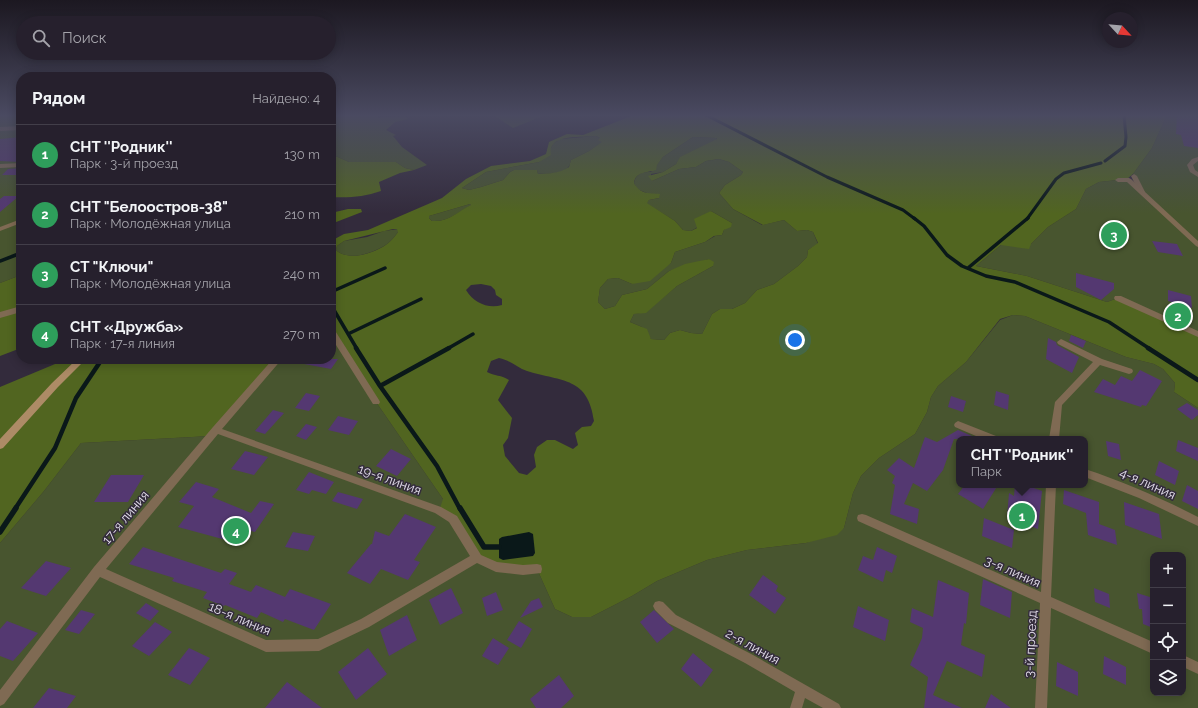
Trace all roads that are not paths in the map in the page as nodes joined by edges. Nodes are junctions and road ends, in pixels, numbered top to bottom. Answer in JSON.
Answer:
{"nodes":[{"id":1,"x":1198,"y":159,"type":"edge"},
{"id":2,"x":16,"y":165,"type":"edge"},
{"id":3,"x":0,"y":166,"type":"edge"},
{"id":4,"x":1198,"y":175,"type":"edge"},
{"id":5,"x":1134,"y":176,"type":"dead end"},
{"id":6,"x":1118,"y":180,"type":"dead end"},
{"id":7,"x":1142,"y":192,"type":"junction"},
{"id":8,"x":16,"y":224,"type":"edge"},
{"id":9,"x":0,"y":229,"type":"edge"},
{"id":10,"x":1198,"y":245,"type":"edge"},
{"id":11,"x":1118,"y":298,"type":"dead end"},
{"id":12,"x":16,"y":310,"type":"edge"},
{"id":13,"x":0,"y":315,"type":"edge"},
{"id":14,"x":1198,"y":334,"type":"edge"},
{"id":15,"x":336,"y":339,"type":"edge"},
{"id":16,"x":1061,"y":342,"type":"dead end"},
{"id":17,"x":1099,"y":361,"type":"junction"},
{"id":18,"x":77,"y":364,"type":"edge"},
{"id":19,"x":274,"y":364,"type":"edge"},
{"id":20,"x":1129,"y":371,"type":"dead end"},
{"id":21,"x":376,"y":402,"type":"dead end"},
{"id":22,"x":958,"y":425,"type":"dead end"},
{"id":23,"x":216,"y":430,"type":"junction"},
{"id":24,"x":986,"y":436,"type":"edge"},
{"id":25,"x":1054,"y":436,"type":"edge"},
{"id":26,"x":0,"y":445,"type":"edge"},
{"id":27,"x":1088,"y":474,"type":"edge"},
{"id":28,"x":1050,"y":488,"type":"edge"},
{"id":29,"x":862,"y":518,"type":"dead end"},
{"id":30,"x":1198,"y":522,"type":"edge"},
{"id":31,"x":477,"y":558,"type":"junction"},
{"id":32,"x":537,"y":569,"type":"dead end"},
{"id":33,"x":98,"y":571,"type":"junction"},
{"id":34,"x":1047,"y":602,"type":"junction"},
{"id":35,"x":658,"y":606,"type":"dead end"},
{"id":36,"x":1150,"y":647,"type":"edge"},
{"id":37,"x":1186,"y":662,"type":"edge"},
{"id":38,"x":1198,"y":668,"type":"edge"},
{"id":39,"x":802,"y":690,"type":"junction"},
{"id":40,"x":0,"y":700,"type":"edge"},
{"id":41,"x":796,"y":708,"type":"edge"},
{"id":42,"x":835,"y":708,"type":"edge"},
{"id":43,"x":1041,"y":708,"type":"edge"}],
"edges":[{"from":1,"to":4,"type":"street"},
{"from":2,"to":3,"type":"street"},
{"from":5,"to":7,"type":"lane"},
{"from":6,"to":7,"type":"street"},
{"from":7,"to":10,"type":"street"},
{"from":8,"to":9,"type":"street"},
{"from":11,"to":14,"type":"street"},
{"from":12,"to":13,"type":"street"},
{"from":15,"to":21,"type":"street"},
{"from":16,"to":17,"type":"street"},
{"from":17,"to":20,"type":"street"},
{"from":17,"to":25,"type":"street"},
{"from":18,"to":26,"type":"street"},
{"from":19,"to":23,"type":"street","name":"17-я линия"},
{"from":22,"to":24,"type":"street"},
{"from":23,"to":31,"type":"street","name":"19-я линия"},
{"from":23,"to":33,"type":"street","name":"17-я линия"},
{"from":27,"to":30,"type":"street","name":"4-я линия"},
{"from":28,"to":34,"type":"street","name":"3-й проезд"},
{"from":29,"to":34,"type":"street","name":"3-я линия"},
{"from":31,"to":32,"type":"street"},
{"from":31,"to":33,"type":"street","name":"18-я линия"},
{"from":33,"to":40,"type":"street","name":"17-я линия"},
{"from":34,"to":36,"type":"street","name":"3-я линия"},
{"from":34,"to":43,"type":"street","name":"3-й проезд"},
{"from":35,"to":39,"type":"street","name":"2-я линия"},
{"from":37,"to":38,"type":"street"},
{"from":39,"to":41,"type":"street"},
{"from":39,"to":42,"type":"street","name":"2-я линия"}]}
